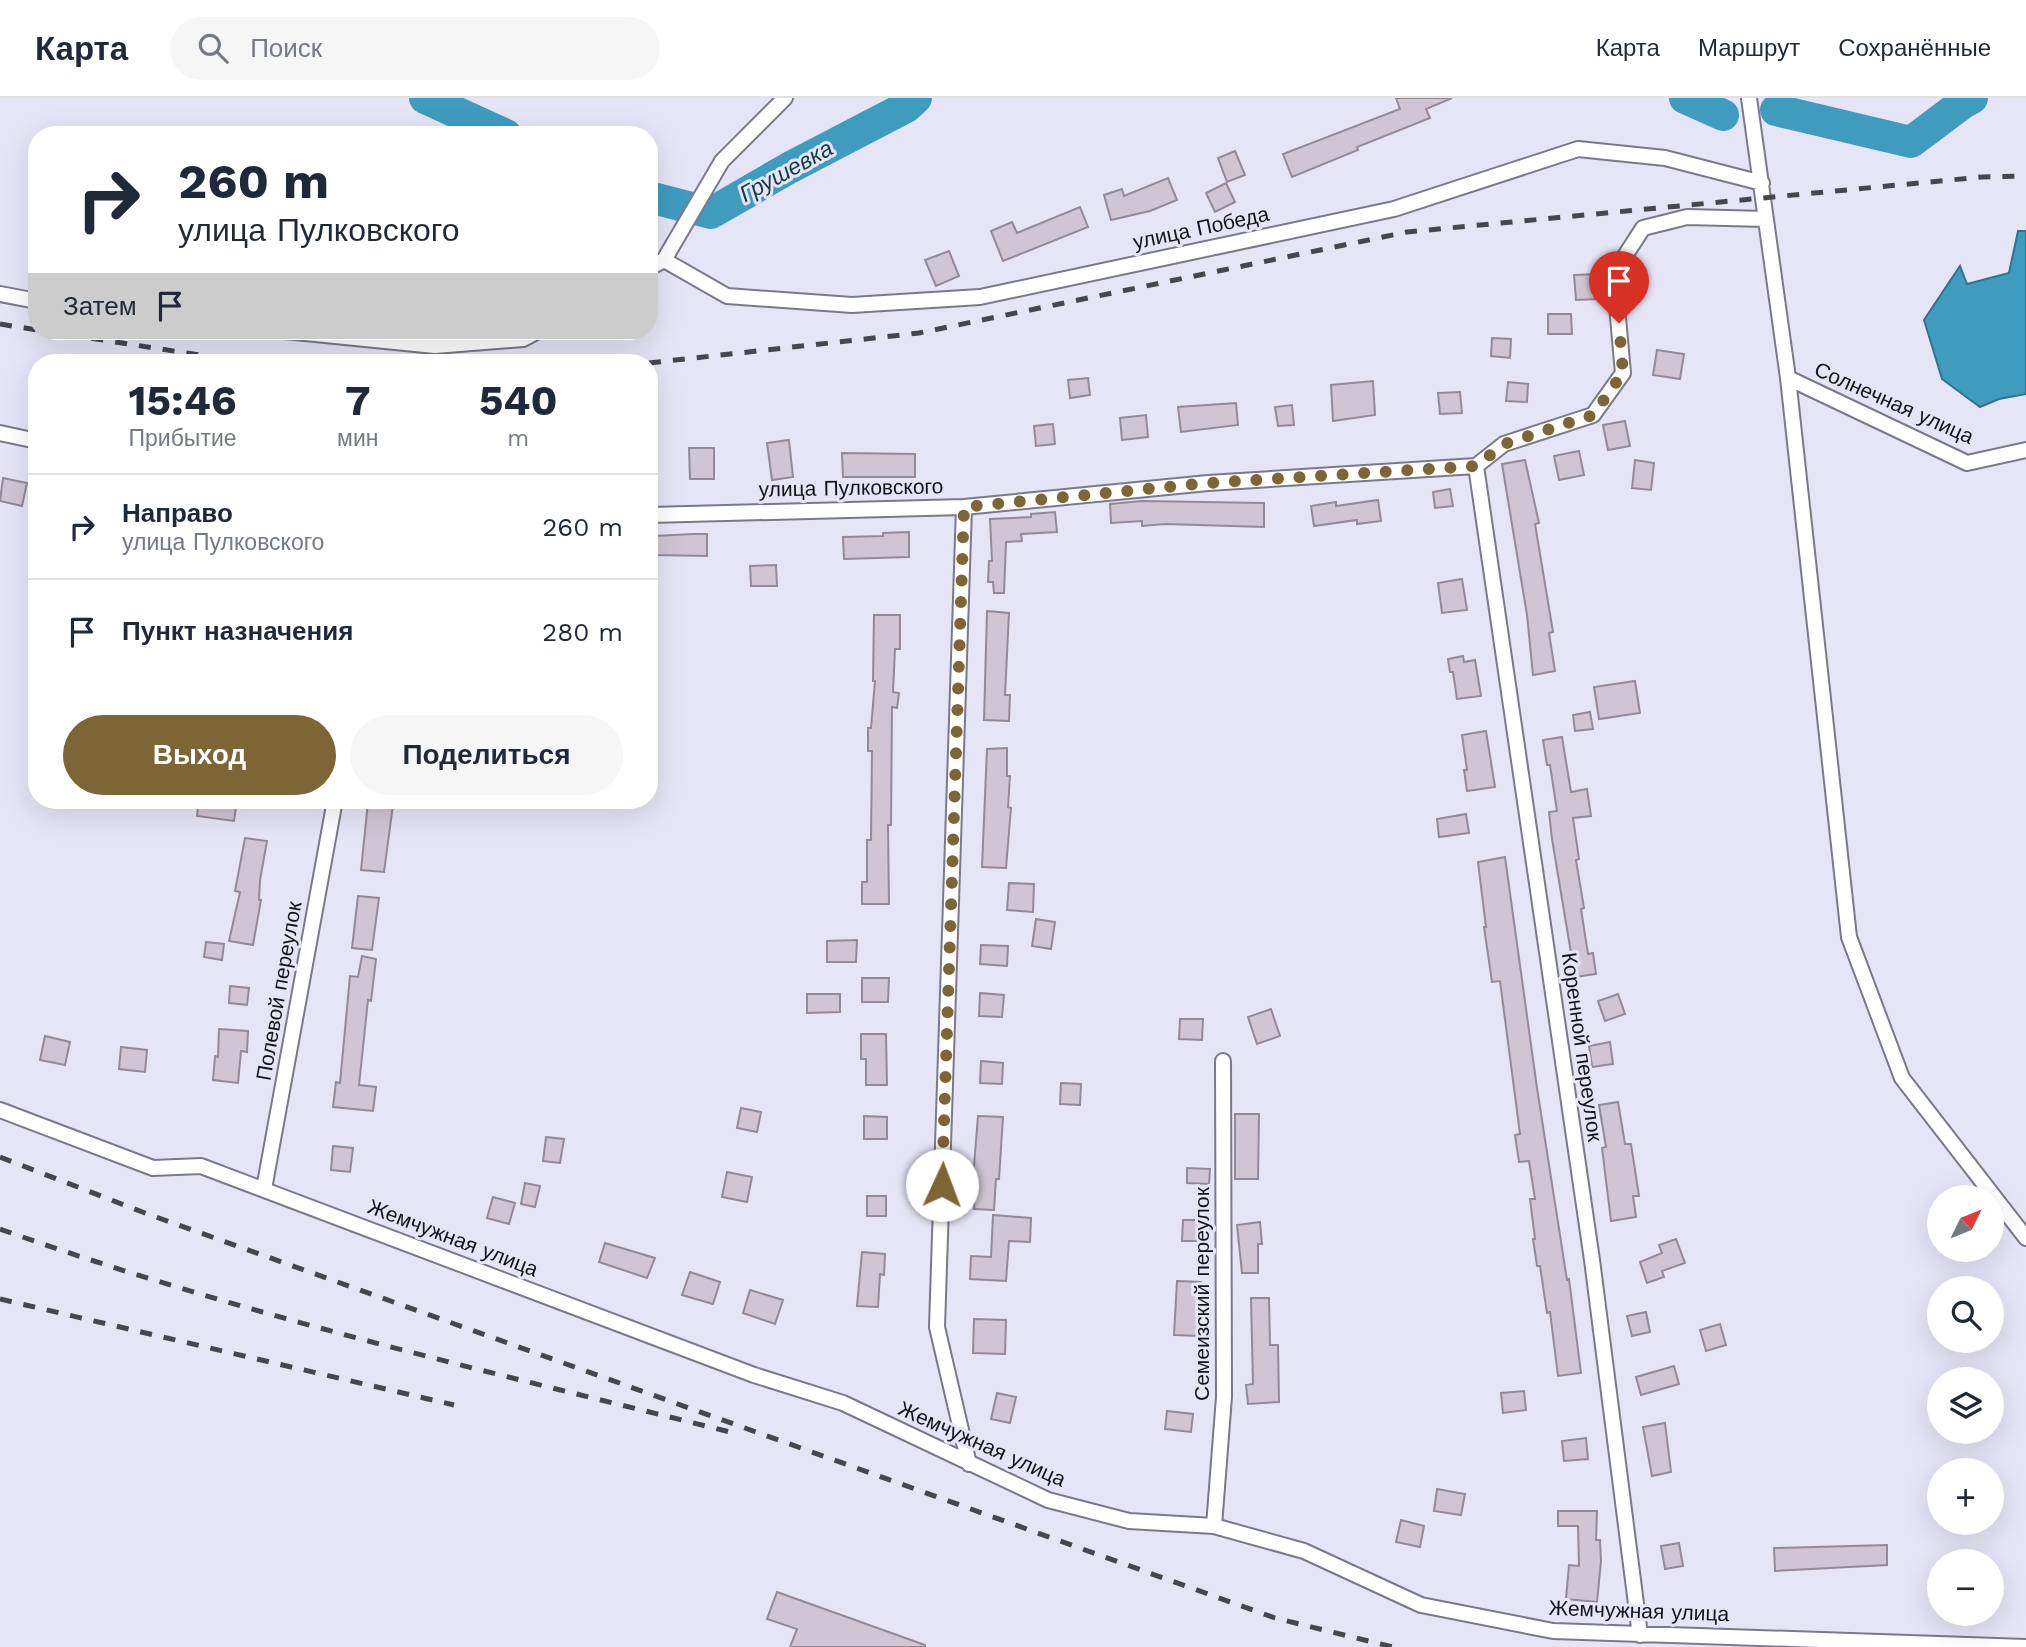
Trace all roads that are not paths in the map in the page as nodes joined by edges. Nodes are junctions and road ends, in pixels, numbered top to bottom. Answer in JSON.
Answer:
{"nodes":[{"id":1,"x":785,"y":98,"type":"edge"},
{"id":2,"x":1749,"y":98,"type":"edge"},
{"id":3,"x":1762,"y":183,"type":"junction"},
{"id":4,"x":1766,"y":219,"type":"junction"},
{"id":5,"x":664,"y":260,"type":"junction"},
{"id":6,"x":658,"y":263,"type":"edge"},
{"id":7,"x":0,"y":294,"type":"edge"},
{"id":8,"x":28,"y":299,"type":"edge"},
{"id":9,"x":375,"y":340,"type":"edge"},
{"id":10,"x":510,"y":340,"type":"edge"},
{"id":11,"x":1787,"y":378,"type":"junction"},
{"id":12,"x":0,"y":433,"type":"edge"},
{"id":13,"x":28,"y":439,"type":"edge"},
{"id":14,"x":2026,"y":450,"type":"edge"},
{"id":15,"x":1476,"y":466,"type":"junction"},
{"id":16,"x":964,"y":507,"type":"junction"},
{"id":17,"x":658,"y":515,"type":"edge"},
{"id":18,"x":333,"y":809,"type":"edge"},
{"id":19,"x":1223,"y":1061,"type":"dead end"},
{"id":20,"x":0,"y":1110,"type":"edge"},
{"id":21,"x":264,"y":1189,"type":"junction"},
{"id":22,"x":2026,"y":1238,"type":"edge"},
{"id":23,"x":970,"y":1464,"type":"junction"},
{"id":24,"x":1214,"y":1526,"type":"junction"},
{"id":25,"x":1640,"y":1635,"type":"junction"},
{"id":26,"x":2026,"y":1647,"type":"edge"}],
"edges":[{"from":1,"to":5,"type":"street"},
{"from":2,"to":3,"type":"street"},
{"from":3,"to":4,"type":"street"},
{"from":3,"to":5,"type":"street","name":"улица Победа"},
{"from":4,"to":11,"type":"street"},
{"from":4,"to":15,"type":"street"},
{"from":5,"to":6,"type":"street"},
{"from":7,"to":8,"type":"street"},
{"from":9,"to":10,"type":"street"},
{"from":11,"to":14,"type":"street","name":"Солнечная улица"},
{"from":11,"to":22,"type":"street"},
{"from":12,"to":13,"type":"street"},
{"from":15,"to":16,"type":"street","name":"улица Пулковского"},
{"from":15,"to":25,"type":"street","name":"Коренной переулок"},
{"from":16,"to":17,"type":"street","name":"улица Пулковского"},
{"from":16,"to":23,"type":"street"},
{"from":18,"to":21,"type":"street","name":"Полевой переулок"},
{"from":19,"to":24,"type":"street","name":"Семеизский переулок"},
{"from":20,"to":21,"type":"street","name":"Жемчужная улица"},
{"from":21,"to":23,"type":"street","name":"Жемчужная улица"},
{"from":23,"to":24,"type":"street","name":"Жемчужная улица"},
{"from":24,"to":25,"type":"street","name":"Жемчужная улица"},
{"from":25,"to":26,"type":"street","name":"Жемчужная улица"}]}
